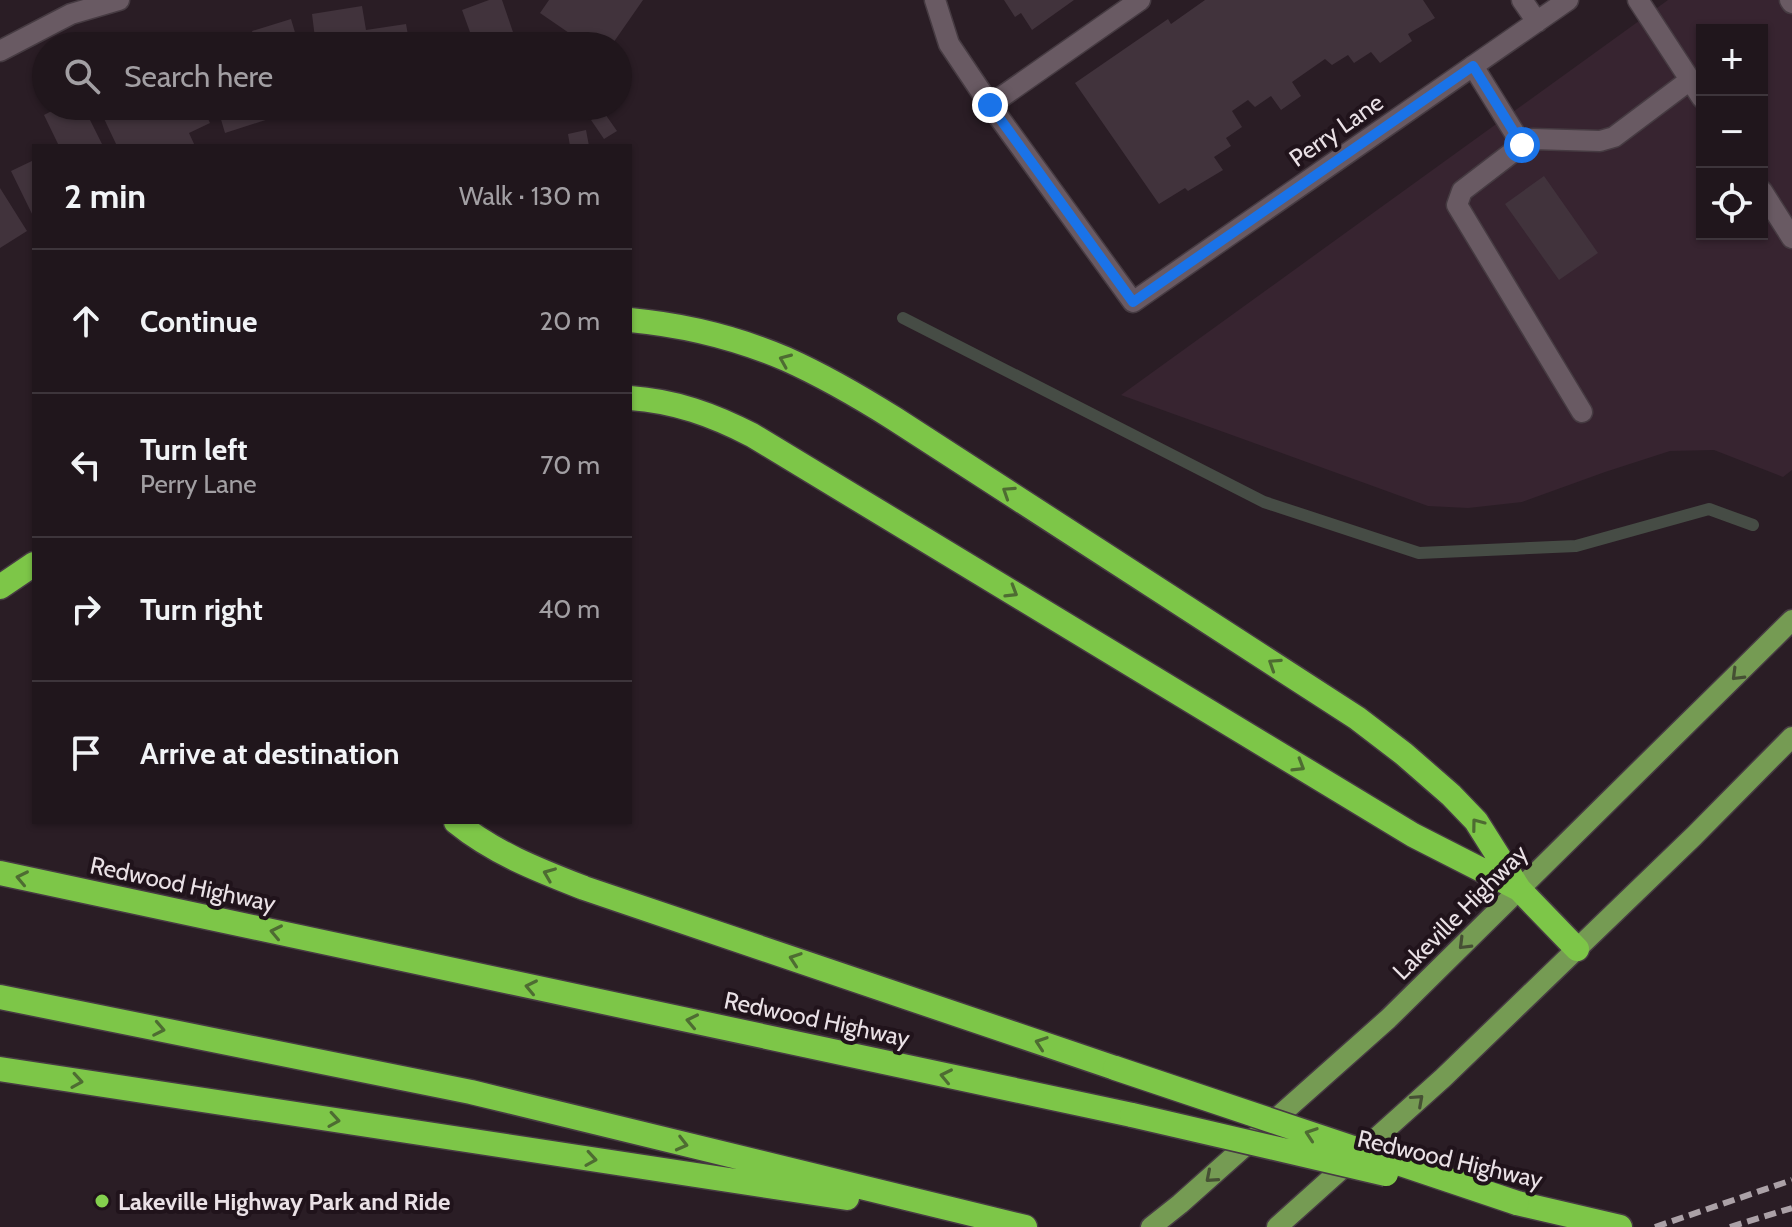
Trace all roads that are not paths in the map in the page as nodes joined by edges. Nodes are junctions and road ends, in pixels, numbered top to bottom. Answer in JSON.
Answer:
{"nodes":[{"id":1,"x":119,"y":0,"type":"edge"},
{"id":2,"x":935,"y":0,"type":"edge"},
{"id":3,"x":1140,"y":0,"type":"edge"},
{"id":4,"x":1522,"y":0,"type":"edge"},
{"id":5,"x":1568,"y":0,"type":"edge"},
{"id":6,"x":1638,"y":0,"type":"edge"},
{"id":7,"x":1537,"y":22,"type":"junction"},
{"id":8,"x":36,"y":32,"type":"edge"},
{"id":9,"x":32,"y":34,"type":"edge"},
{"id":10,"x":0,"y":51,"type":"edge"},
{"id":11,"x":1473,"y":66,"type":"junction"},
{"id":12,"x":1690,"y":80,"type":"junction"},
{"id":13,"x":1701,"y":96,"type":"edge"},
{"id":14,"x":990,"y":105,"type":"junction"},
{"id":15,"x":1522,"y":145,"type":"junction"},
{"id":16,"x":1768,"y":200,"type":"edge"},
{"id":17,"x":1792,"y":238,"type":"edge"},
{"id":18,"x":632,"y":320,"type":"edge"},
{"id":19,"x":632,"y":398,"type":"edge"},
{"id":20,"x":1582,"y":412,"type":"dead end"},
{"id":21,"x":32,"y":565,"type":"edge"},
{"id":22,"x":0,"y":587,"type":"edge"},
{"id":23,"x":1792,"y":620,"type":"edge"},
{"id":24,"x":1792,"y":737,"type":"edge"},
{"id":25,"x":459,"y":824,"type":"edge"},
{"id":26,"x":0,"y":873,"type":"edge"},
{"id":27,"x":1519,"y":889,"type":"junction"},
{"id":28,"x":1577,"y":949,"type":"junction"},
{"id":29,"x":0,"y":997,"type":"edge"},
{"id":30,"x":0,"y":1069,"type":"edge"},
{"id":31,"x":1517,"y":1203,"type":"junction"},
{"id":32,"x":1016,"y":1225,"type":"edge"},
{"id":33,"x":1151,"y":1227,"type":"edge"},
{"id":34,"x":1277,"y":1227,"type":"edge"},
{"id":35,"x":1620,"y":1227,"type":"edge"}],
"edges":[{"from":1,"to":8,"type":"street"},
{"from":2,"to":14,"type":"street"},
{"from":3,"to":14,"type":"street"},
{"from":4,"to":7,"type":"street"},
{"from":5,"to":7,"type":"street","name":"Perry Lane"},
{"from":6,"to":12,"type":"street"},
{"from":7,"to":11,"type":"street","name":"Perry Lane"},
{"from":9,"to":10,"type":"street"},
{"from":11,"to":14,"type":"street","name":"Perry Lane"},
{"from":11,"to":15,"type":"street"},
{"from":12,"to":13,"type":"street"},
{"from":12,"to":15,"type":"street"},
{"from":15,"to":20,"type":"street"},
{"from":16,"to":17,"type":"street"},
{"from":27,"to":18,"type":"highway","one_way":true},
{"from":19,"to":27,"type":"highway","one_way":true},
{"from":21,"to":22,"type":"highway"},
{"from":23,"to":27,"type":"main road","name":"Lakeville Highway","one_way":true},
{"from":24,"to":28,"type":"main road"},
{"from":31,"to":25,"type":"highway","one_way":true,"bridge":true},
{"from":31,"to":26,"type":"highway","name":"Redwood Highway","one_way":true,"bridge":true},
{"from":27,"to":28,"type":"highway"},
{"from":27,"to":33,"type":"main road","name":"Lakeville Highway","one_way":true},
{"from":34,"to":28,"type":"main road","one_way":true},
{"from":29,"to":32,"type":"highway","one_way":true},
{"from":30,"to":32,"type":"highway","one_way":true},
{"from":31,"to":35,"type":"highway","name":"Redwood Highway"}]}
